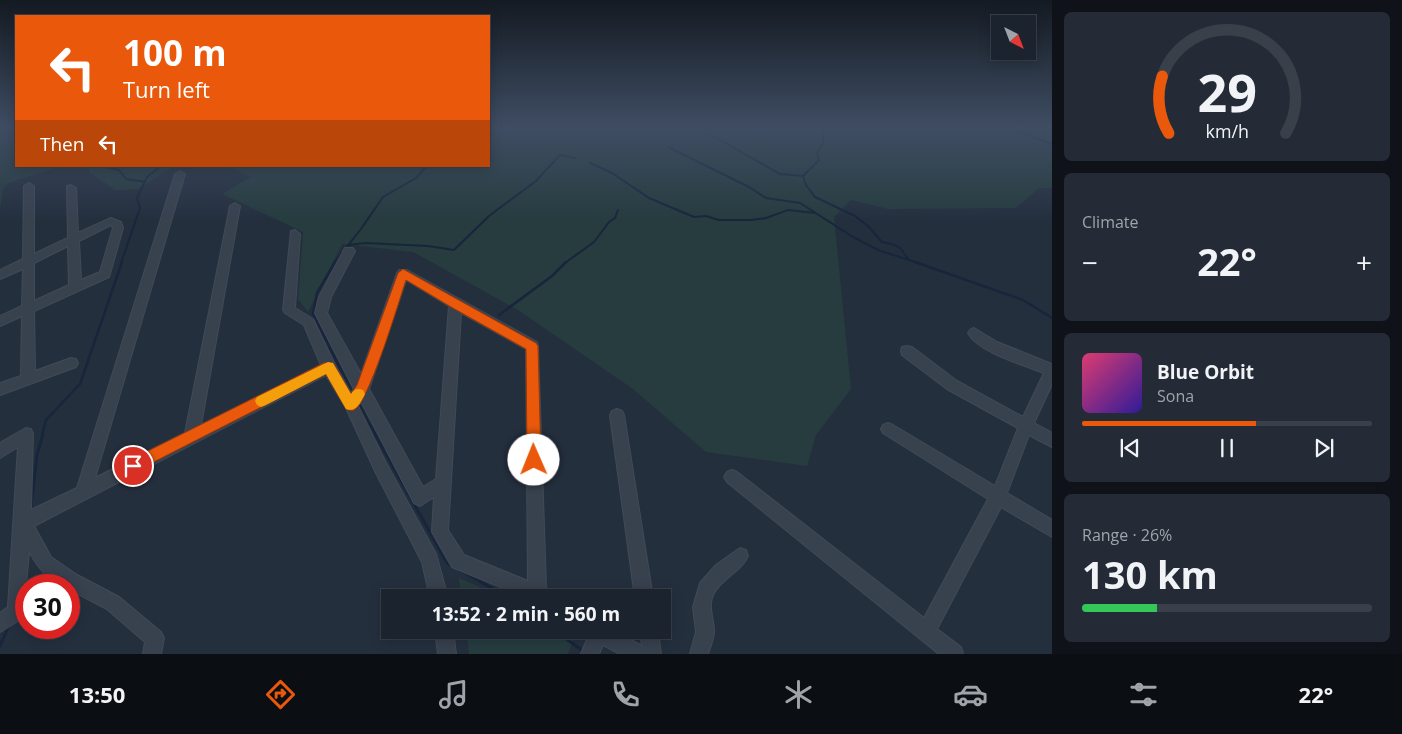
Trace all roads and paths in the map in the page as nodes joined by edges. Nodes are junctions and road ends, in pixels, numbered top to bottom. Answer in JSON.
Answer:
{"nodes":[{"id":1,"x":180,"y":174,"type":"dead end"},
{"id":2,"x":29,"y":186,"type":"dead end"},
{"id":3,"x":71,"y":188,"type":"dead end"},
{"id":4,"x":235,"y":206,"type":"dead end"},
{"id":5,"x":295,"y":234,"type":"dead end"},
{"id":6,"x":72,"y":240,"type":"junction"},
{"id":7,"x":349,"y":251,"type":"dead end"},
{"id":8,"x":28,"y":261,"type":"junction"},
{"id":9,"x":0,"y":275,"type":"edge"},
{"id":10,"x":76,"y":288,"type":"junction"},
{"id":11,"x":454,"y":304,"type":"junction"},
{"id":12,"x":29,"y":308,"type":"junction"},
{"id":13,"x":0,"y":321,"type":"edge"},
{"id":14,"x":974,"y":333,"type":"dead end"},
{"id":15,"x":908,"y":351,"type":"dead end"},
{"id":16,"x":71,"y":363,"type":"dead end"},
{"id":17,"x":328,"y":367,"type":"junction"},
{"id":18,"x":1052,"y":370,"type":"edge"},
{"id":19,"x":28,"y":379,"type":"junction"},
{"id":20,"x":362,"y":389,"type":"junction"},
{"id":21,"x":0,"y":390,"type":"edge"},
{"id":22,"x":351,"y":405,"type":"junction"},
{"id":23,"x":617,"y":415,"type":"dead end"},
{"id":24,"x":1026,"y":425,"type":"junction"},
{"id":25,"x":888,"y":429,"type":"dead end"},
{"id":26,"x":192,"y":436,"type":"junction"},
{"id":27,"x":1052,"y":440,"type":"edge"},
{"id":28,"x":0,"y":452,"type":"edge"},
{"id":29,"x":732,"y":477,"type":"dead end"},
{"id":30,"x":441,"y":484,"type":"junction"},
{"id":31,"x":83,"y":492,"type":"junction"},
{"id":32,"x":998,"y":495,"type":"junction"},
{"id":33,"x":23,"y":523,"type":"junction"},
{"id":34,"x":1052,"y":529,"type":"edge"},
{"id":35,"x":740,"y":556,"type":"dead end"},
{"id":36,"x":22,"y":574,"type":"edge"},
{"id":37,"x":57,"y":574,"type":"edge"},
{"id":38,"x":80,"y":588,"type":"edge"},
{"id":39,"x":437,"y":589,"type":"edge"},
{"id":40,"x":526,"y":589,"type":"edge"},
{"id":41,"x":540,"y":589,"type":"edge"},
{"id":42,"x":643,"y":589,"type":"edge"},
{"id":43,"x":15,"y":613,"type":"edge"},
{"id":44,"x":0,"y":623,"type":"edge"},
{"id":45,"x":926,"y":632,"type":"junction"},
{"id":46,"x":446,"y":639,"type":"edge"},
{"id":47,"x":595,"y":639,"type":"edge"},
{"id":48,"x":610,"y":639,"type":"edge"},
{"id":49,"x":650,"y":639,"type":"edge"},
{"id":50,"x":152,"y":654,"type":"edge"},
{"id":51,"x":448,"y":654,"type":"edge"},
{"id":52,"x":590,"y":654,"type":"edge"},
{"id":53,"x":638,"y":654,"type":"edge"},
{"id":54,"x":652,"y":654,"type":"edge"},
{"id":55,"x":699,"y":654,"type":"edge"},
{"id":56,"x":954,"y":654,"type":"edge"}],
"edges":[{"from":1,"to":31,"type":"street"},
{"from":2,"to":8,"type":"street"},
{"from":3,"to":6,"type":"street"},
{"from":4,"to":26,"type":"street"},
{"from":5,"to":17,"type":"street"},
{"from":6,"to":8,"type":"street"},
{"from":6,"to":10,"type":"street"},
{"from":6,"to":10,"type":"street"},
{"from":7,"to":20,"type":"street"},
{"from":8,"to":9,"type":"street"},
{"from":8,"to":12,"type":"street"},
{"from":10,"to":12,"type":"street"},
{"from":11,"to":20,"type":"street"},
{"from":11,"to":30,"type":"street"},
{"from":11,"to":41,"type":"street"},
{"from":12,"to":13,"type":"street"},
{"from":12,"to":19,"type":"street"},
{"from":14,"to":18,"type":"street"},
{"from":15,"to":24,"type":"street"},
{"from":16,"to":19,"type":"street"},
{"from":17,"to":22,"type":"street"},
{"from":17,"to":26,"type":"street"},
{"from":18,"to":24,"type":"street"},
{"from":19,"to":21,"type":"street"},
{"from":20,"to":22,"type":"street"},
{"from":20,"to":30,"type":"street"},
{"from":22,"to":39,"type":"street"},
{"from":23,"to":42,"type":"street"},
{"from":24,"to":27,"type":"street"},
{"from":24,"to":32,"type":"street"},
{"from":25,"to":32,"type":"street"},
{"from":26,"to":31,"type":"street"},
{"from":28,"to":33,"type":"street"},
{"from":29,"to":45,"type":"street"},
{"from":30,"to":40,"type":"street"},
{"from":31,"to":33,"type":"street"},
{"from":32,"to":34,"type":"street"},
{"from":32,"to":45,"type":"street"},
{"from":33,"to":36,"type":"street"},
{"from":33,"to":37,"type":"street"},
{"from":35,"to":55,"type":"street"},
{"from":38,"to":50,"type":"street"},
{"from":43,"to":44,"type":"street"},
{"from":45,"to":56,"type":"street"},
{"from":46,"to":51,"type":"street"},
{"from":47,"to":52,"type":"street"},
{"from":48,"to":53,"type":"street"},
{"from":49,"to":54,"type":"street"}]}
